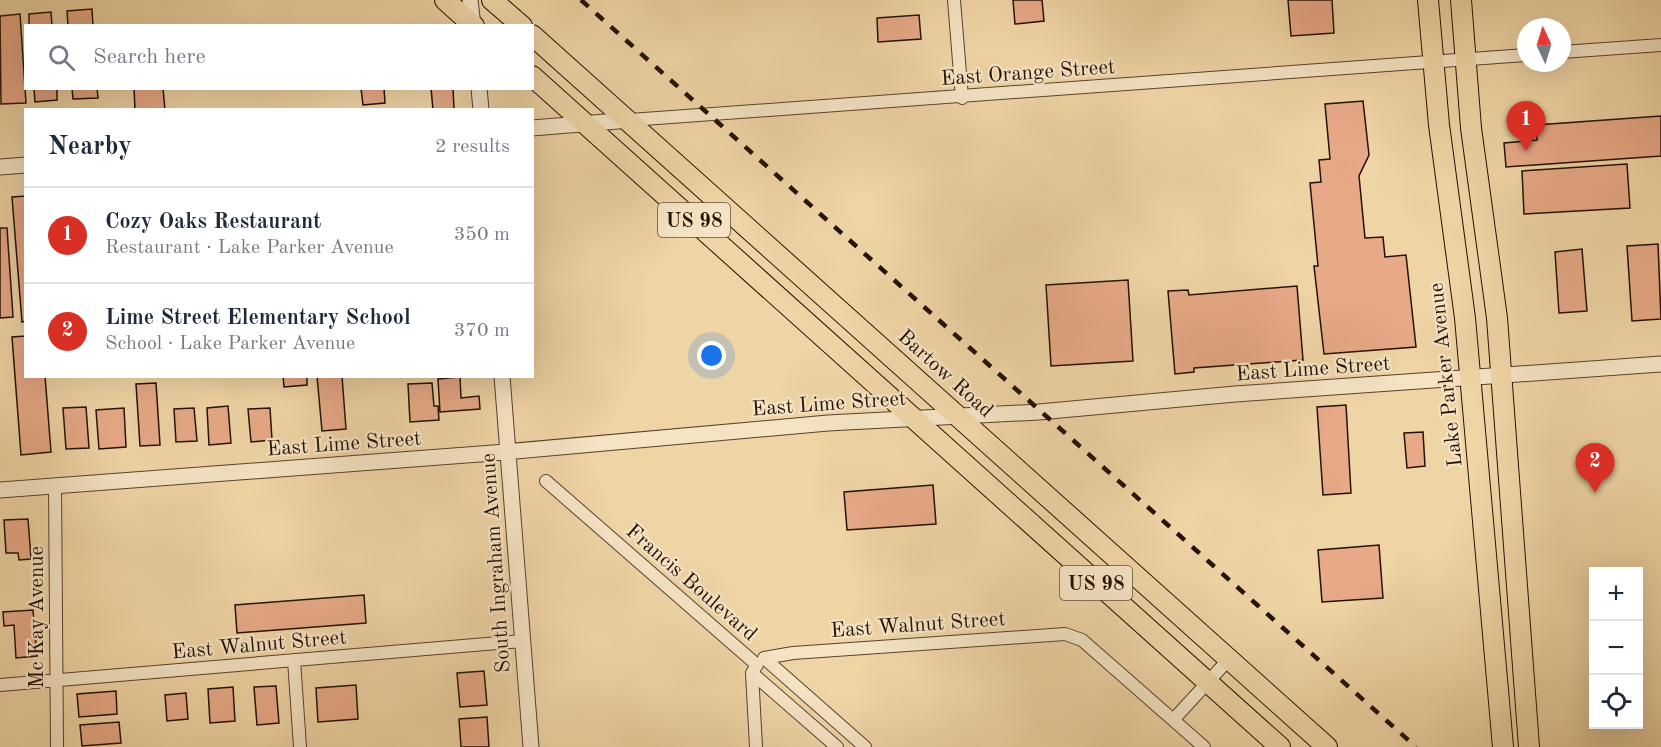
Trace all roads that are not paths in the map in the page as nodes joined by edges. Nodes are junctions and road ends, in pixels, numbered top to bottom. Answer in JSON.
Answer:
{"nodes":[{"id":1,"x":445,"y":0,"type":"edge"},
{"id":2,"x":470,"y":0,"type":"edge"},
{"id":3,"x":492,"y":0,"type":"edge"},
{"id":4,"x":954,"y":0,"type":"edge"},
{"id":5,"x":1428,"y":0,"type":"edge"},
{"id":6,"x":1461,"y":0,"type":"edge"},
{"id":7,"x":472,"y":24,"type":"edge"},
{"id":8,"x":473,"y":24,"type":"edge"},
{"id":9,"x":520,"y":24,"type":"edge"},
{"id":10,"x":534,"y":37,"type":"edge"},
{"id":11,"x":1661,"y":45,"type":"edge"},
{"id":12,"x":1571,"y":51,"type":"edge"},
{"id":13,"x":1517,"y":56,"type":"edge"},
{"id":14,"x":1465,"y":59,"type":"junction"},
{"id":15,"x":1433,"y":62,"type":"junction"},
{"id":16,"x":534,"y":78,"type":"edge"},
{"id":17,"x":479,"y":90,"type":"edge"},
{"id":18,"x":962,"y":98,"type":"junction"},
{"id":19,"x":481,"y":108,"type":"edge"},
{"id":20,"x":630,"y":120,"type":"junction"},
{"id":21,"x":587,"y":123,"type":"junction"},
{"id":22,"x":534,"y":128,"type":"edge"},
{"id":23,"x":24,"y":165,"type":"edge"},
{"id":24,"x":0,"y":167,"type":"edge"},
{"id":25,"x":1661,"y":364,"type":"edge"},
{"id":26,"x":1502,"y":376,"type":"junction"},
{"id":27,"x":502,"y":378,"type":"edge"},
{"id":28,"x":1470,"y":378,"type":"junction"},
{"id":29,"x":957,"y":416,"type":"junction"},
{"id":30,"x":912,"y":418,"type":"junction"},
{"id":31,"x":508,"y":452,"type":"junction"},
{"id":32,"x":546,"y":481,"type":"dead end"},
{"id":33,"x":55,"y":486,"type":"junction"},
{"id":34,"x":0,"y":490,"type":"edge"},
{"id":35,"x":522,"y":641,"type":"junction"},
{"id":36,"x":1229,"y":659,"type":"junction"},
{"id":37,"x":294,"y":660,"type":"junction"},
{"id":38,"x":758,"y":665,"type":"junction"},
{"id":39,"x":56,"y":681,"type":"junction"},
{"id":40,"x":1207,"y":682,"type":"junction"},
{"id":41,"x":0,"y":685,"type":"edge"},
{"id":42,"x":1174,"y":719,"type":"junction"},
{"id":43,"x":57,"y":747,"type":"edge"},
{"id":44,"x":300,"y":747,"type":"edge"},
{"id":45,"x":531,"y":747,"type":"edge"},
{"id":46,"x":756,"y":747,"type":"edge"},
{"id":47,"x":837,"y":747,"type":"edge"},
{"id":48,"x":866,"y":747,"type":"edge"},
{"id":49,"x":1204,"y":747,"type":"edge"},
{"id":50,"x":1280,"y":747,"type":"edge"},
{"id":51,"x":1328,"y":747,"type":"edge"},
{"id":52,"x":1503,"y":747,"type":"edge"},
{"id":53,"x":1529,"y":747,"type":"edge"}],
"edges":[{"from":1,"to":7,"type":"main road"},
{"from":2,"to":8,"type":"street"},
{"from":3,"to":9,"type":"main road"},
{"from":4,"to":18,"type":"street"},
{"from":5,"to":15,"type":"main road","name":"Lake Parker Avenue"},
{"from":6,"to":14,"type":"main road"},
{"from":10,"to":20,"type":"main road","name":"Bartow Road","number":"US 98"},
{"from":11,"to":12,"type":"street"},
{"from":13,"to":14,"type":"street","name":"East Orange Street"},
{"from":14,"to":15,"type":"street","name":"East Orange Street"},
{"from":14,"to":26,"type":"main road"},
{"from":15,"to":18,"type":"street","name":"East Orange Street"},
{"from":15,"to":28,"type":"main road","name":"Lake Parker Avenue"},
{"from":16,"to":21,"type":"main road","number":"US 98"},
{"from":17,"to":19,"type":"street"},
{"from":18,"to":20,"type":"street","name":"East Orange Street"},
{"from":20,"to":21,"type":"street","name":"East Orange Street"},
{"from":20,"to":29,"type":"main road","name":"Bartow Road","number":"US 98"},
{"from":21,"to":22,"type":"street","name":"East Orange Street"},
{"from":21,"to":30,"type":"main road","number":"US 98"},
{"from":23,"to":24,"type":"street"},
{"from":25,"to":26,"type":"street","name":"East Lime Street"},
{"from":26,"to":28,"type":"street","name":"East Lime Street"},
{"from":26,"to":53,"type":"main road"},
{"from":27,"to":31,"type":"street","name":"South Ingraham Avenue"},
{"from":28,"to":29,"type":"street","name":"East Lime Street"},
{"from":28,"to":52,"type":"main road","name":"Lake Parker Avenue"},
{"from":29,"to":30,"type":"street","name":"East Lime Street"},
{"from":29,"to":36,"type":"main road","name":"Bartow Road","number":"US 98"},
{"from":30,"to":31,"type":"street","name":"East Lime Street"},
{"from":30,"to":40,"type":"main road","number":"US 98"},
{"from":31,"to":33,"type":"street","name":"East Lime Street"},
{"from":31,"to":35,"type":"street","name":"South Ingraham Avenue"},
{"from":32,"to":38,"type":"street","name":"Francis Boulevard"},
{"from":33,"to":34,"type":"street","name":"East Lime Street"},
{"from":33,"to":39,"type":"street","name":"Mc Kay Avenue"},
{"from":35,"to":37,"type":"street","name":"East Walnut Street"},
{"from":35,"to":45,"type":"street","name":"South Ingraham Avenue"},
{"from":36,"to":40,"type":"street"},
{"from":36,"to":51,"type":"main road","name":"Bartow Road","number":"US 98"},
{"from":37,"to":39,"type":"street","name":"East Walnut Street"},
{"from":37,"to":44,"type":"street"},
{"from":38,"to":42,"type":"street","name":"East Walnut Street"},
{"from":38,"to":46,"type":"street"},
{"from":38,"to":47,"type":"street","name":"Francis Boulevard"},
{"from":38,"to":48,"type":"street","name":"Francis Boulevard"},
{"from":39,"to":41,"type":"street","name":"East Walnut Street"},
{"from":39,"to":43,"type":"street","name":"Mc Kay Avenue"},
{"from":40,"to":42,"type":"street"},
{"from":40,"to":50,"type":"main road","number":"US 98"},
{"from":42,"to":49,"type":"street"}]}
